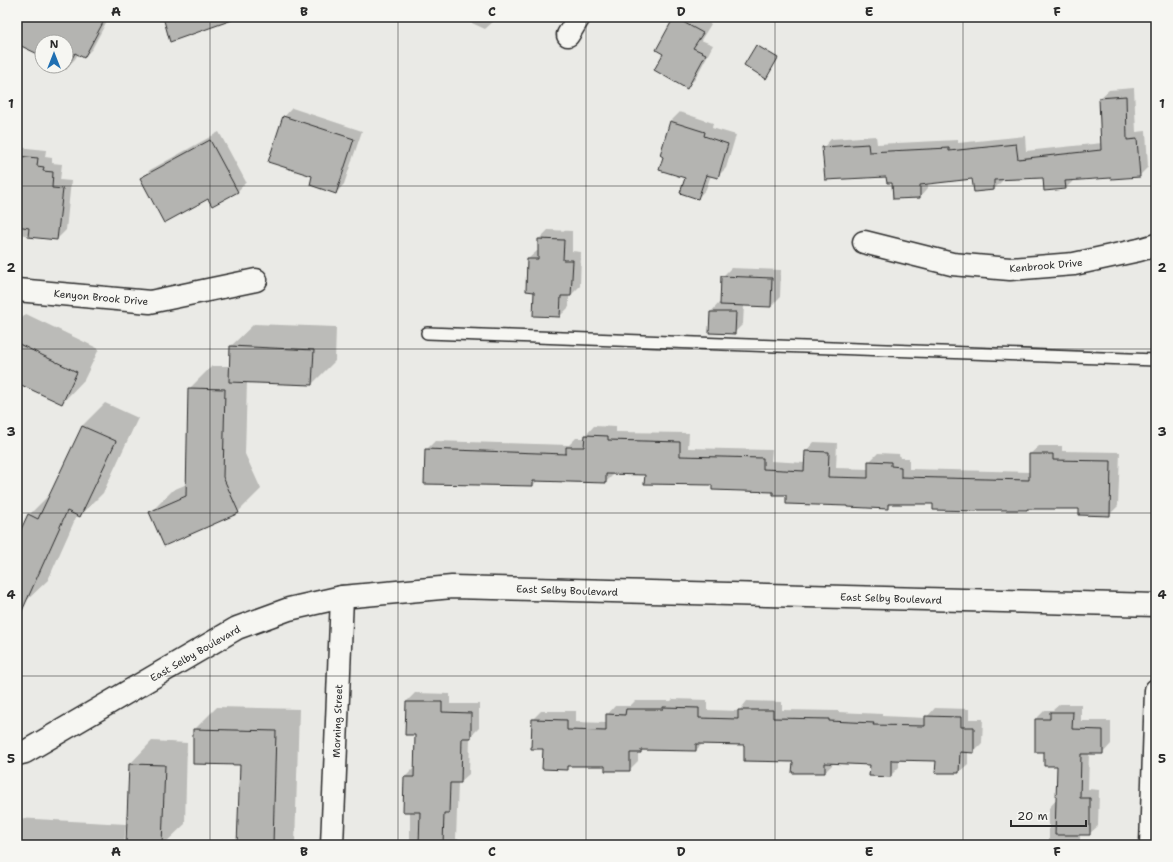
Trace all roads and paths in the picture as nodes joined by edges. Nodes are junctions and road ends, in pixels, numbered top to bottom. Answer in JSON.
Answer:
{"nodes":[{"id":1,"x":579,"y":17,"type":"edge"},
{"id":2,"x":568,"y":35,"type":"dead end"},
{"id":3,"x":864,"y":242,"type":"dead end"},
{"id":4,"x":1156,"y":245,"type":"edge"},
{"id":5,"x":256,"y":280,"type":"dead end"},
{"id":6,"x":17,"y":290,"type":"edge"},
{"id":7,"x":427,"y":332,"type":"dead end"},
{"id":8,"x":1156,"y":360,"type":"edge"},
{"id":9,"x":342,"y":597,"type":"junction"},
{"id":10,"x":1156,"y":605,"type":"edge"},
{"id":11,"x":1156,"y":690,"type":"edge"},
{"id":12,"x":17,"y":754,"type":"edge"},
{"id":13,"x":332,"y":845,"type":"edge"},
{"id":14,"x":1151,"y":845,"type":"edge"}],
"edges":[{"from":1,"to":2,"type":"street"},
{"from":3,"to":4,"type":"street","name":"Kenbrook Drive"},
{"from":5,"to":6,"type":"street","name":"Kenyon Brook Drive"},
{"from":7,"to":8,"type":"lane"},
{"from":9,"to":10,"type":"street","name":"East Selby Boulevard"},
{"from":9,"to":12,"type":"street","name":"East Selby Boulevard"},
{"from":9,"to":13,"type":"street","name":"Morning Street"},
{"from":11,"to":14,"type":"street"}]}
